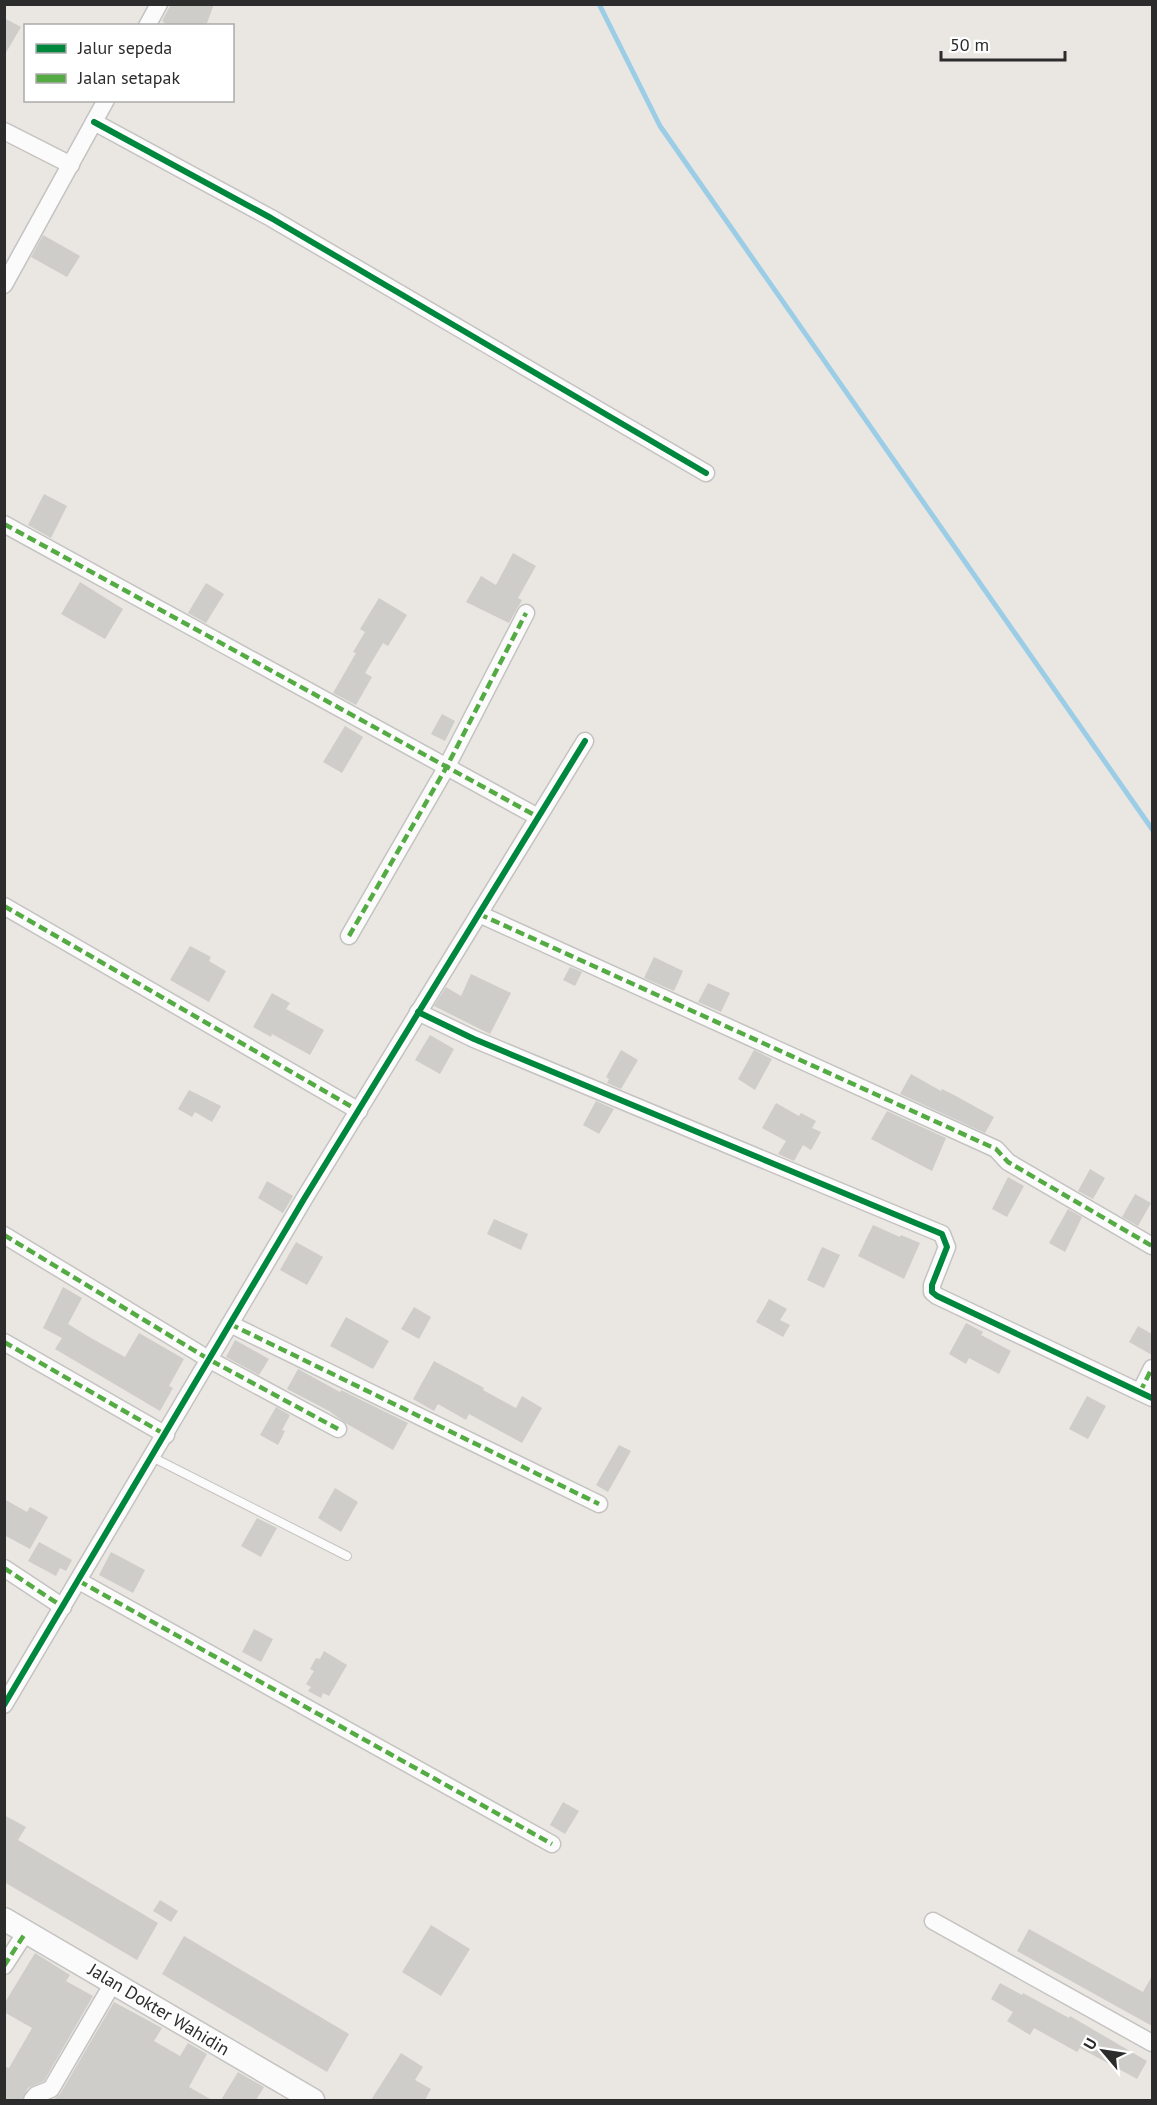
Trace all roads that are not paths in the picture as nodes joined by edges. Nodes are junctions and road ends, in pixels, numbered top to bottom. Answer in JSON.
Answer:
{"nodes":[{"id":1,"x":159,"y":4,"type":"edge"},
{"id":2,"x":148,"y":24,"type":"edge"},
{"id":3,"x":105,"y":102,"type":"edge"},
{"id":4,"x":94,"y":122,"type":"junction"},
{"id":5,"x":4,"y":131,"type":"edge"},
{"id":6,"x":71,"y":165,"type":"junction"},
{"id":7,"x":5,"y":284,"type":"edge"},
{"id":8,"x":706,"y":473,"type":"dead end"},
{"id":9,"x":4,"y":524,"type":"edge"},
{"id":10,"x":526,"y":613,"type":"dead end"},
{"id":11,"x":585,"y":741,"type":"dead end"},
{"id":12,"x":446,"y":768,"type":"junction"},
{"id":13,"x":538,"y":817,"type":"junction"},
{"id":14,"x":4,"y":906,"type":"edge"},
{"id":15,"x":479,"y":914,"type":"junction"},
{"id":16,"x":350,"y":936,"type":"dead end"},
{"id":17,"x":418,"y":1012,"type":"junction"},
{"id":18,"x":359,"y":1111,"type":"junction"},
{"id":19,"x":4,"y":1234,"type":"edge"},
{"id":20,"x":1152,"y":1246,"type":"edge"},
{"id":21,"x":230,"y":1324,"type":"junction"},
{"id":22,"x":4,"y":1342,"type":"edge"},
{"id":23,"x":210,"y":1360,"type":"junction"},
{"id":24,"x":1152,"y":1368,"type":"edge"},
{"id":25,"x":1146,"y":1395,"type":"edge"},
{"id":26,"x":338,"y":1429,"type":"dead end"},
{"id":27,"x":166,"y":1435,"type":"junction"},
{"id":28,"x":152,"y":1457,"type":"junction"},
{"id":29,"x":599,"y":1504,"type":"dead end"},
{"id":30,"x":347,"y":1556,"type":"dead end"},
{"id":31,"x":4,"y":1568,"type":"edge"},
{"id":32,"x":79,"y":1581,"type":"junction"},
{"id":33,"x":63,"y":1607,"type":"junction"},
{"id":34,"x":4,"y":1706,"type":"edge"},
{"id":35,"x":552,"y":1844,"type":"dead end"},
{"id":36,"x":4,"y":1919,"type":"edge"},
{"id":37,"x":933,"y":1921,"type":"dead end"},
{"id":38,"x":26,"y":1932,"type":"junction"},
{"id":39,"x":4,"y":1966,"type":"edge"},
{"id":40,"x":113,"y":1983,"type":"junction"},
{"id":41,"x":1152,"y":2043,"type":"edge"},
{"id":42,"x":32,"y":2100,"type":"edge"},
{"id":43,"x":313,"y":2100,"type":"edge"}],
"edges":[{"from":1,"to":2,"type":"street"},
{"from":3,"to":4,"type":"street"},
{"from":4,"to":6,"type":"street"},
{"from":4,"to":8,"type":"street"},
{"from":5,"to":6,"type":"street"},
{"from":6,"to":7,"type":"street"},
{"from":9,"to":12,"type":"street"},
{"from":10,"to":12,"type":"street"},
{"from":11,"to":13,"type":"street"},
{"from":12,"to":13,"type":"street"},
{"from":12,"to":16,"type":"street"},
{"from":13,"to":15,"type":"street"},
{"from":14,"to":18,"type":"street"},
{"from":15,"to":17,"type":"street"},
{"from":15,"to":20,"type":"street"},
{"from":17,"to":18,"type":"street"},
{"from":17,"to":25,"type":"street"},
{"from":18,"to":21,"type":"street"},
{"from":19,"to":23,"type":"street"},
{"from":21,"to":23,"type":"street"},
{"from":21,"to":29,"type":"street"},
{"from":22,"to":27,"type":"street"},
{"from":23,"to":26,"type":"street"},
{"from":23,"to":27,"type":"street"},
{"from":24,"to":25,"type":"street"},
{"from":27,"to":28,"type":"street"},
{"from":28,"to":30,"type":"lane"},
{"from":28,"to":32,"type":"street"},
{"from":31,"to":33,"type":"street"},
{"from":32,"to":33,"type":"street"},
{"from":32,"to":35,"type":"street"},
{"from":33,"to":34,"type":"street"},
{"from":36,"to":38,"type":"street","name":"Jalan Dokter Wahidin"},
{"from":37,"to":41,"type":"street"},
{"from":38,"to":39,"type":"street"},
{"from":38,"to":40,"type":"street","name":"Jalan Dokter Wahidin"},
{"from":40,"to":42,"type":"street"},
{"from":40,"to":43,"type":"street","name":"Jalan Dokter Wahidin"}]}
